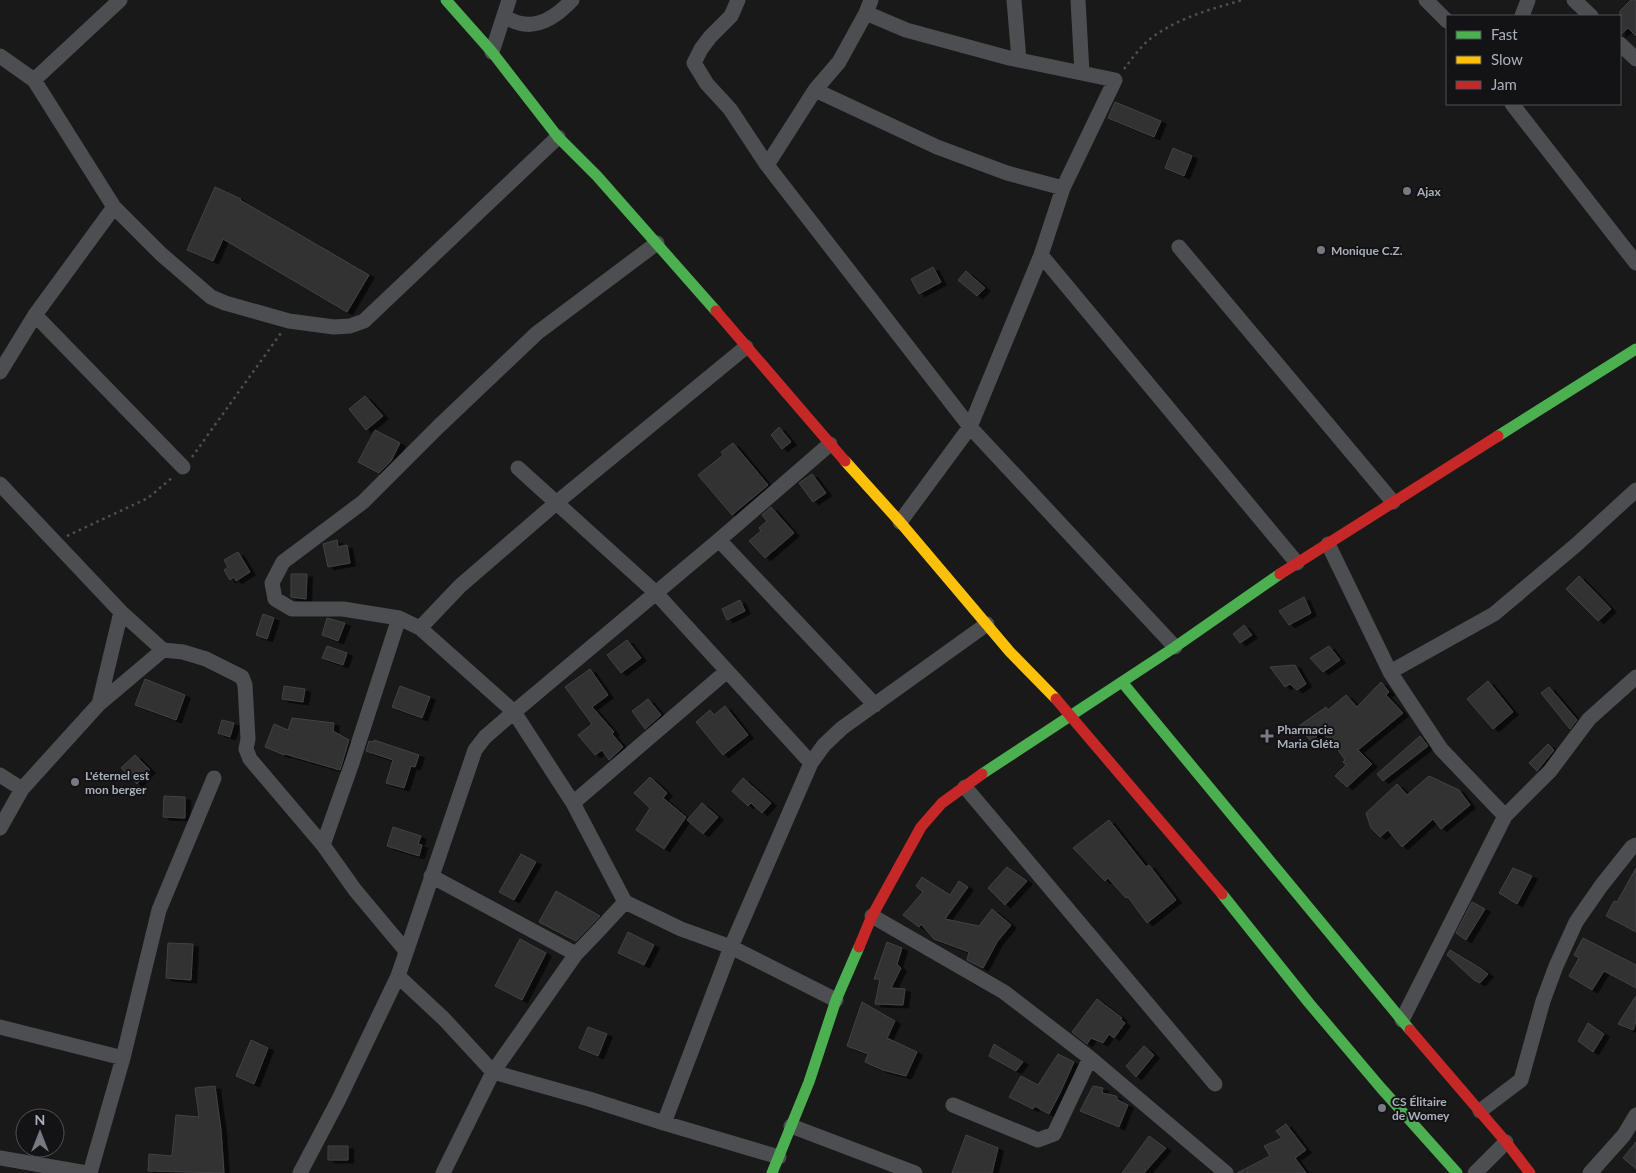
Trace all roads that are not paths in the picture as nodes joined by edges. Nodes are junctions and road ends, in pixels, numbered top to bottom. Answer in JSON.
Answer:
{"nodes":[{"id":1,"x":120,"y":0,"type":"edge"},
{"id":2,"x":446,"y":0,"type":"edge"},
{"id":3,"x":510,"y":0,"type":"edge"},
{"id":4,"x":572,"y":0,"type":"edge"},
{"id":5,"x":738,"y":0,"type":"edge"},
{"id":6,"x":1014,"y":0,"type":"edge"},
{"id":7,"x":1078,"y":0,"type":"edge"},
{"id":8,"x":1426,"y":0,"type":"edge"},
{"id":9,"x":1528,"y":0,"type":"edge"},
{"id":10,"x":1574,"y":0,"type":"edge"},
{"id":11,"x":869,"y":7,"type":"edge"},
{"id":12,"x":1522,"y":15,"type":"edge"},
{"id":13,"x":1590,"y":15,"type":"edge"},
{"id":14,"x":504,"y":16,"type":"junction"},
{"id":15,"x":1446,"y":20,"type":"edge"},
{"id":16,"x":1621,"y":45,"type":"edge"},
{"id":17,"x":492,"y":52,"type":"junction"},
{"id":18,"x":0,"y":56,"type":"edge"},
{"id":19,"x":1636,"y":59,"type":"edge"},
{"id":20,"x":1019,"y":60,"type":"junction"},
{"id":21,"x":1082,"y":73,"type":"junction"},
{"id":22,"x":34,"y":80,"type":"junction"},
{"id":23,"x":815,"y":90,"type":"junction"},
{"id":24,"x":1513,"y":105,"type":"edge"},
{"id":25,"x":558,"y":137,"type":"junction"},
{"id":26,"x":767,"y":165,"type":"junction"},
{"id":27,"x":1063,"y":188,"type":"junction"},
{"id":28,"x":114,"y":207,"type":"junction"},
{"id":29,"x":657,"y":243,"type":"junction"},
{"id":30,"x":1179,"y":247,"type":"dead end"},
{"id":31,"x":1041,"y":255,"type":"junction"},
{"id":32,"x":1636,"y":263,"type":"edge"},
{"id":33,"x":35,"y":315,"type":"junction"},
{"id":34,"x":746,"y":347,"type":"junction"},
{"id":35,"x":1636,"y":349,"type":"edge"},
{"id":36,"x":0,"y":372,"type":"edge"},
{"id":37,"x":970,"y":427,"type":"junction"},
{"id":38,"x":830,"y":444,"type":"junction"},
{"id":39,"x":183,"y":467,"type":"dead end"},
{"id":40,"x":518,"y":468,"type":"dead end"},
{"id":41,"x":0,"y":484,"type":"edge"},
{"id":42,"x":1636,"y":490,"type":"edge"},
{"id":43,"x":1393,"y":502,"type":"junction"},
{"id":44,"x":556,"y":503,"type":"junction"},
{"id":45,"x":900,"y":522,"type":"junction"},
{"id":46,"x":719,"y":540,"type":"junction"},
{"id":47,"x":1328,"y":544,"type":"junction"},
{"id":48,"x":1296,"y":563,"type":"junction"},
{"id":49,"x":655,"y":592,"type":"junction"},
{"id":50,"x":121,"y":612,"type":"junction"},
{"id":51,"x":399,"y":618,"type":"junction"},
{"id":52,"x":987,"y":624,"type":"junction"},
{"id":53,"x":420,"y":628,"type":"junction"},
{"id":54,"x":1175,"y":647,"type":"junction"},
{"id":55,"x":163,"y":650,"type":"junction"},
{"id":56,"x":726,"y":671,"type":"junction"},
{"id":57,"x":1390,"y":672,"type":"junction"},
{"id":58,"x":1636,"y":677,"type":"edge"},
{"id":59,"x":1122,"y":682,"type":"junction"},
{"id":60,"x":99,"y":704,"type":"junction"},
{"id":61,"x":875,"y":705,"type":"junction"},
{"id":62,"x":514,"y":712,"type":"junction"},
{"id":63,"x":1071,"y":716,"type":"junction"},
{"id":64,"x":811,"y":763,"type":"junction"},
{"id":65,"x":0,"y":775,"type":"edge"},
{"id":66,"x":214,"y":778,"type":"dead end"},
{"id":67,"x":965,"y":787,"type":"junction"},
{"id":68,"x":22,"y":789,"type":"junction"},
{"id":69,"x":573,"y":803,"type":"junction"},
{"id":70,"x":1505,"y":816,"type":"junction"},
{"id":71,"x":0,"y":828,"type":"edge"},
{"id":72,"x":323,"y":845,"type":"junction"},
{"id":73,"x":1636,"y":845,"type":"edge"},
{"id":74,"x":431,"y":876,"type":"junction"},
{"id":75,"x":625,"y":902,"type":"junction"},
{"id":76,"x":872,"y":916,"type":"junction"},
{"id":77,"x":731,"y":947,"type":"junction"},
{"id":78,"x":406,"y":951,"type":"junction"},
{"id":79,"x":576,"y":954,"type":"junction"},
{"id":80,"x":398,"y":976,"type":"junction"},
{"id":81,"x":836,"y":1000,"type":"junction"},
{"id":82,"x":1402,"y":1020,"type":"junction"},
{"id":83,"x":0,"y":1027,"type":"edge"},
{"id":84,"x":123,"y":1058,"type":"junction"},
{"id":85,"x":1090,"y":1058,"type":"junction"},
{"id":86,"x":493,"y":1072,"type":"junction"},
{"id":87,"x":1215,"y":1084,"type":"dead end"},
{"id":88,"x":953,"y":1105,"type":"dead end"},
{"id":89,"x":1480,"y":1111,"type":"junction"},
{"id":90,"x":1636,"y":1115,"type":"edge"},
{"id":91,"x":664,"y":1123,"type":"junction"},
{"id":92,"x":791,"y":1126,"type":"junction"},
{"id":93,"x":1506,"y":1142,"type":"junction"},
{"id":94,"x":779,"y":1157,"type":"junction"},
{"id":95,"x":0,"y":1158,"type":"edge"},
{"id":96,"x":88,"y":1173,"type":"edge"},
{"id":97,"x":300,"y":1173,"type":"edge"},
{"id":98,"x":443,"y":1173,"type":"edge"},
{"id":99,"x":772,"y":1173,"type":"edge"},
{"id":100,"x":915,"y":1173,"type":"edge"},
{"id":101,"x":1226,"y":1173,"type":"edge"},
{"id":102,"x":1457,"y":1173,"type":"edge"},
{"id":103,"x":1476,"y":1173,"type":"edge"},
{"id":104,"x":1530,"y":1173,"type":"edge"},
{"id":105,"x":1590,"y":1173,"type":"edge"}],
"edges":[{"from":1,"to":22,"type":"street"},
{"from":2,"to":17,"type":"street"},
{"from":3,"to":14,"type":"street"},
{"from":4,"to":14,"type":"street"},
{"from":5,"to":26,"type":"street"},
{"from":6,"to":20,"type":"street"},
{"from":7,"to":21,"type":"street"},
{"from":8,"to":15,"type":"street"},
{"from":9,"to":12,"type":"street"},
{"from":10,"to":13,"type":"street"},
{"from":11,"to":20,"type":"street"},
{"from":11,"to":23,"type":"street"},
{"from":14,"to":17,"type":"street"},
{"from":16,"to":19,"type":"street"},
{"from":17,"to":25,"type":"street"},
{"from":18,"to":22,"type":"street"},
{"from":20,"to":21,"type":"street"},
{"from":21,"to":27,"type":"street"},
{"from":22,"to":28,"type":"street"},
{"from":23,"to":26,"type":"street"},
{"from":23,"to":27,"type":"street"},
{"from":24,"to":32,"type":"street"},
{"from":25,"to":28,"type":"street"},
{"from":25,"to":29,"type":"street"},
{"from":26,"to":37,"type":"street"},
{"from":27,"to":31,"type":"street"},
{"from":28,"to":33,"type":"street"},
{"from":29,"to":34,"type":"street"},
{"from":29,"to":51,"type":"street"},
{"from":30,"to":43,"type":"street"},
{"from":31,"to":37,"type":"street"},
{"from":31,"to":48,"type":"street"},
{"from":33,"to":36,"type":"street"},
{"from":33,"to":39,"type":"street"},
{"from":34,"to":38,"type":"street"},
{"from":34,"to":44,"type":"street"},
{"from":35,"to":43,"type":"street"},
{"from":37,"to":45,"type":"street"},
{"from":37,"to":54,"type":"street"},
{"from":38,"to":45,"type":"street"},
{"from":38,"to":46,"type":"street"},
{"from":40,"to":44,"type":"street"},
{"from":41,"to":50,"type":"street"},
{"from":42,"to":57,"type":"street"},
{"from":43,"to":47,"type":"street"},
{"from":44,"to":49,"type":"street"},
{"from":44,"to":53,"type":"street"},
{"from":45,"to":52,"type":"street"},
{"from":46,"to":49,"type":"street"},
{"from":46,"to":61,"type":"street"},
{"from":47,"to":48,"type":"street"},
{"from":47,"to":57,"type":"street"},
{"from":48,"to":54,"type":"street"},
{"from":49,"to":56,"type":"street"},
{"from":49,"to":62,"type":"street"},
{"from":50,"to":55,"type":"street"},
{"from":50,"to":60,"type":"street"},
{"from":51,"to":53,"type":"street"},
{"from":51,"to":72,"type":"street"},
{"from":52,"to":61,"type":"street"},
{"from":52,"to":63,"type":"street"},
{"from":53,"to":62,"type":"street"},
{"from":54,"to":59,"type":"street"},
{"from":55,"to":60,"type":"street"},
{"from":55,"to":72,"type":"street"},
{"from":56,"to":64,"type":"street"},
{"from":56,"to":69,"type":"street"},
{"from":57,"to":70,"type":"street"},
{"from":58,"to":70,"type":"street"},
{"from":59,"to":63,"type":"street"},
{"from":59,"to":82,"type":"street"},
{"from":60,"to":68,"type":"street"},
{"from":61,"to":64,"type":"street"},
{"from":62,"to":69,"type":"street"},
{"from":62,"to":74,"type":"street"},
{"from":63,"to":67,"type":"street"},
{"from":63,"to":102,"type":"street"},
{"from":64,"to":77,"type":"street"},
{"from":65,"to":68,"type":"street"},
{"from":66,"to":84,"type":"street"},
{"from":67,"to":76,"type":"street"},
{"from":67,"to":87,"type":"street"},
{"from":68,"to":71,"type":"street"},
{"from":69,"to":75,"type":"street"},
{"from":70,"to":82,"type":"street"},
{"from":72,"to":78,"type":"street"},
{"from":73,"to":89,"type":"street"},
{"from":74,"to":78,"type":"street"},
{"from":74,"to":79,"type":"street"},
{"from":75,"to":77,"type":"street"},
{"from":75,"to":79,"type":"street"},
{"from":76,"to":81,"type":"street"},
{"from":76,"to":85,"type":"street"},
{"from":77,"to":81,"type":"street"},
{"from":77,"to":91,"type":"street"},
{"from":78,"to":80,"type":"street"},
{"from":79,"to":86,"type":"street"},
{"from":80,"to":86,"type":"street"},
{"from":80,"to":97,"type":"street"},
{"from":81,"to":92,"type":"street"},
{"from":82,"to":89,"type":"street"},
{"from":83,"to":84,"type":"street"},
{"from":84,"to":96,"type":"street"},
{"from":85,"to":88,"type":"street"},
{"from":85,"to":101,"type":"street"},
{"from":86,"to":91,"type":"street"},
{"from":86,"to":98,"type":"street"},
{"from":89,"to":93,"type":"street"},
{"from":90,"to":105,"type":"street"},
{"from":91,"to":94,"type":"street"},
{"from":92,"to":94,"type":"street"},
{"from":92,"to":100,"type":"street"},
{"from":93,"to":103,"type":"street"},
{"from":93,"to":104,"type":"street"},
{"from":94,"to":99,"type":"street"},
{"from":95,"to":96,"type":"street"}]}
